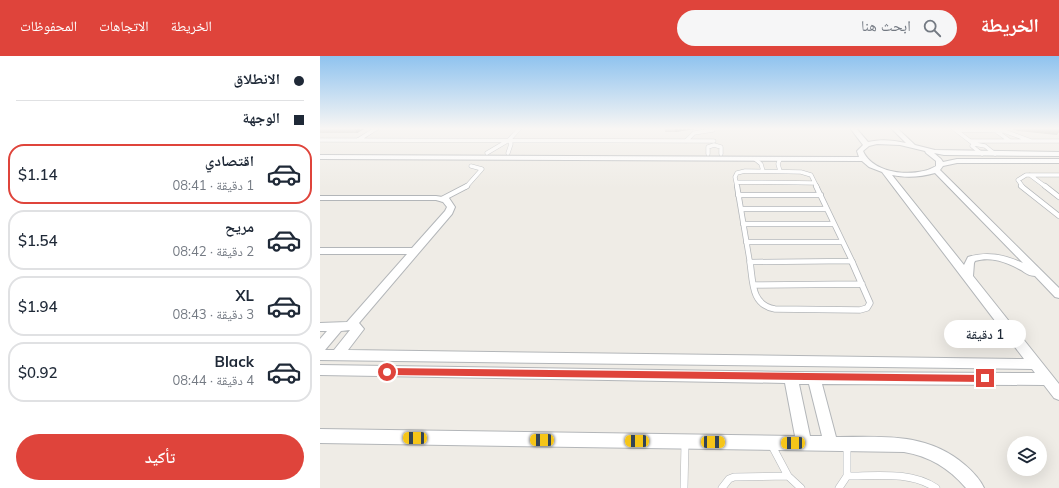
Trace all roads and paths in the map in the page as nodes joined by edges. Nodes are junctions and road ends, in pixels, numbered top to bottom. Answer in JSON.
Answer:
{"nodes":[{"id":1,"x":495,"y":148,"type":"edge"},
{"id":2,"x":510,"y":148,"type":"edge"},
{"id":3,"x":709,"y":148,"type":"edge"},
{"id":4,"x":721,"y":148,"type":"edge"},
{"id":5,"x":862,"y":148,"type":"edge"},
{"id":6,"x":918,"y":148,"type":"edge"},
{"id":7,"x":975,"y":148,"type":"edge"},
{"id":8,"x":987,"y":148,"type":"edge"},
{"id":9,"x":928,"y":152,"type":"junction"},
{"id":10,"x":320,"y":153,"type":"edge"},
{"id":11,"x":486,"y":153,"type":"junction"},
{"id":12,"x":508,"y":153,"type":"junction"},
{"id":13,"x":708,"y":154,"type":"junction"},
{"id":14,"x":721,"y":154,"type":"junction"},
{"id":15,"x":982,"y":154,"type":"junction"},
{"id":16,"x":995,"y":154,"type":"junction"},
{"id":17,"x":1059,"y":154,"type":"edge"},
{"id":18,"x":320,"y":157,"type":"edge"},
{"id":19,"x":861,"y":157,"type":"junction"},
{"id":20,"x":755,"y":159,"type":"junction"},
{"id":21,"x":780,"y":159,"type":"junction"},
{"id":22,"x":1059,"y":161,"type":"edge"},
{"id":23,"x":471,"y":166,"type":"dead end"},
{"id":24,"x":939,"y":167,"type":"junction"},
{"id":25,"x":763,"y":171,"type":"junction"},
{"id":26,"x":780,"y":171,"type":"junction"},
{"id":27,"x":885,"y":171,"type":"junction"},
{"id":28,"x":1030,"y":175,"type":"junction"},
{"id":29,"x":1059,"y":175,"type":"edge"},
{"id":30,"x":736,"y":182,"type":"junction"},
{"id":31,"x":815,"y":183,"type":"junction"},
{"id":32,"x":738,"y":195,"type":"junction"},
{"id":33,"x":821,"y":196,"type":"junction"},
{"id":34,"x":1059,"y":197,"type":"edge"},
{"id":35,"x":320,"y":198,"type":"edge"},
{"id":36,"x":442,"y":199,"type":"junction"},
{"id":37,"x":740,"y":209,"type":"junction"},
{"id":38,"x":827,"y":209,"type":"junction"},
{"id":39,"x":1059,"y":216,"type":"edge"},
{"id":40,"x":743,"y":224,"type":"junction"},
{"id":41,"x":834,"y":224,"type":"junction"},
{"id":42,"x":746,"y":242,"type":"junction"},
{"id":43,"x":842,"y":242,"type":"junction"},
{"id":44,"x":320,"y":251,"type":"edge"},
{"id":45,"x":414,"y":251,"type":"junction"},
{"id":46,"x":851,"y":261,"type":"junction"},
{"id":47,"x":750,"y":262,"type":"junction"},
{"id":48,"x":1042,"y":276,"type":"junction"},
{"id":49,"x":968,"y":277,"type":"junction"},
{"id":50,"x":862,"y":284,"type":"junction"},
{"id":51,"x":754,"y":285,"type":"junction"},
{"id":52,"x":1059,"y":294,"type":"edge"},
{"id":53,"x":320,"y":326,"type":"edge"},
{"id":54,"x":344,"y":326,"type":"junction"},
{"id":55,"x":320,"y":348,"type":"edge"},
{"id":56,"x":320,"y":355,"type":"edge"},
{"id":57,"x":337,"y":355,"type":"junction"},
{"id":58,"x":1036,"y":364,"type":"junction"},
{"id":59,"x":322,"y":372,"type":"edge"},
{"id":60,"x":791,"y":378,"type":"junction"},
{"id":61,"x":814,"y":378,"type":"junction"},
{"id":62,"x":1048,"y":379,"type":"junction"},
{"id":63,"x":1059,"y":394,"type":"edge"},
{"id":64,"x":320,"y":436,"type":"edge"},
{"id":65,"x":685,"y":442,"type":"junction"},
{"id":66,"x":771,"y":443,"type":"junction"},
{"id":67,"x":804,"y":443,"type":"junction"},
{"id":68,"x":831,"y":444,"type":"junction"},
{"id":69,"x":847,"y":444,"type":"junction"},
{"id":70,"x":788,"y":476,"type":"junction"},
{"id":71,"x":847,"y":476,"type":"junction"},
{"id":72,"x":684,"y":488,"type":"edge"},
{"id":73,"x":722,"y":488,"type":"edge"},
{"id":74,"x":800,"y":488,"type":"edge"},
{"id":75,"x":839,"y":488,"type":"edge"},
{"id":76,"x":936,"y":488,"type":"edge"},
{"id":77,"x":976,"y":488,"type":"edge"}],
"edges":[{"from":1,"to":11,"type":"lane"},
{"from":2,"to":12,"type":"lane"},
{"from":3,"to":13,"type":"lane"},
{"from":4,"to":14,"type":"lane"},
{"from":5,"to":19,"type":"street"},
{"from":6,"to":9,"type":"street"},
{"from":7,"to":15,"type":"lane"},
{"from":8,"to":16,"type":"lane"},
{"from":9,"to":15,"type":"street"},
{"from":9,"to":24,"type":"street"},
{"from":10,"to":11,"type":"street"},
{"from":11,"to":12,"type":"street"},
{"from":12,"to":13,"type":"street"},
{"from":13,"to":14,"type":"street"},
{"from":14,"to":19,"type":"street"},
{"from":15,"to":16,"type":"street"},
{"from":16,"to":17,"type":"street"},
{"from":18,"to":20,"type":"street"},
{"from":19,"to":21,"type":"street"},
{"from":19,"to":27,"type":"street"},
{"from":20,"to":21,"type":"street"},
{"from":20,"to":25,"type":"lane"},
{"from":21,"to":26,"type":"lane"},
{"from":22,"to":24,"type":"street"},
{"from":23,"to":36,"type":"lane"},
{"from":24,"to":27,"type":"street"},
{"from":24,"to":48,"type":"street"},
{"from":25,"to":26,"type":"lane"},
{"from":25,"to":30,"type":"lane"},
{"from":26,"to":31,"type":"lane"},
{"from":27,"to":49,"type":"street"},
{"from":28,"to":29,"type":"lane"},
{"from":28,"to":34,"type":"lane"},
{"from":28,"to":39,"type":"lane"},
{"from":30,"to":31,"type":"lane"},
{"from":30,"to":32,"type":"lane"},
{"from":31,"to":33,"type":"lane"},
{"from":32,"to":33,"type":"lane"},
{"from":32,"to":37,"type":"lane"},
{"from":33,"to":38,"type":"lane"},
{"from":35,"to":36,"type":"street"},
{"from":36,"to":45,"type":"street"},
{"from":37,"to":38,"type":"lane"},
{"from":37,"to":40,"type":"lane"},
{"from":38,"to":41,"type":"lane"},
{"from":40,"to":41,"type":"lane"},
{"from":40,"to":42,"type":"lane"},
{"from":41,"to":43,"type":"lane"},
{"from":42,"to":43,"type":"lane"},
{"from":42,"to":47,"type":"lane"},
{"from":43,"to":46,"type":"lane"},
{"from":44,"to":45,"type":"street"},
{"from":45,"to":54,"type":"street"},
{"from":46,"to":47,"type":"lane"},
{"from":46,"to":50,"type":"lane"},
{"from":47,"to":51,"type":"lane"},
{"from":48,"to":49,"type":"street"},
{"from":48,"to":52,"type":"street"},
{"from":49,"to":58,"type":"street"},
{"from":50,"to":51,"type":"lane"},
{"from":50,"to":51,"type":"lane"},
{"from":53,"to":54,"type":"street"},
{"from":54,"to":55,"type":"street"},
{"from":54,"to":57,"type":"street"},
{"from":56,"to":57,"type":"street"},
{"from":57,"to":58,"type":"street"},
{"from":58,"to":62,"type":"street"},
{"from":59,"to":60,"type":"street"},
{"from":60,"to":61,"type":"street"},
{"from":60,"to":67,"type":"street"},
{"from":61,"to":62,"type":"street"},
{"from":61,"to":68,"type":"street"},
{"from":62,"to":63,"type":"street"},
{"from":64,"to":65,"type":"street"},
{"from":65,"to":66,"type":"street"},
{"from":65,"to":72,"type":"lane"},
{"from":66,"to":67,"type":"street"},
{"from":66,"to":70,"type":"lane"},
{"from":67,"to":68,"type":"street"},
{"from":68,"to":69,"type":"street"},
{"from":69,"to":71,"type":"lane"},
{"from":69,"to":77,"type":"street"},
{"from":70,"to":73,"type":"lane"},
{"from":70,"to":74,"type":"lane"},
{"from":71,"to":75,"type":"lane"},
{"from":71,"to":76,"type":"lane"}]}
